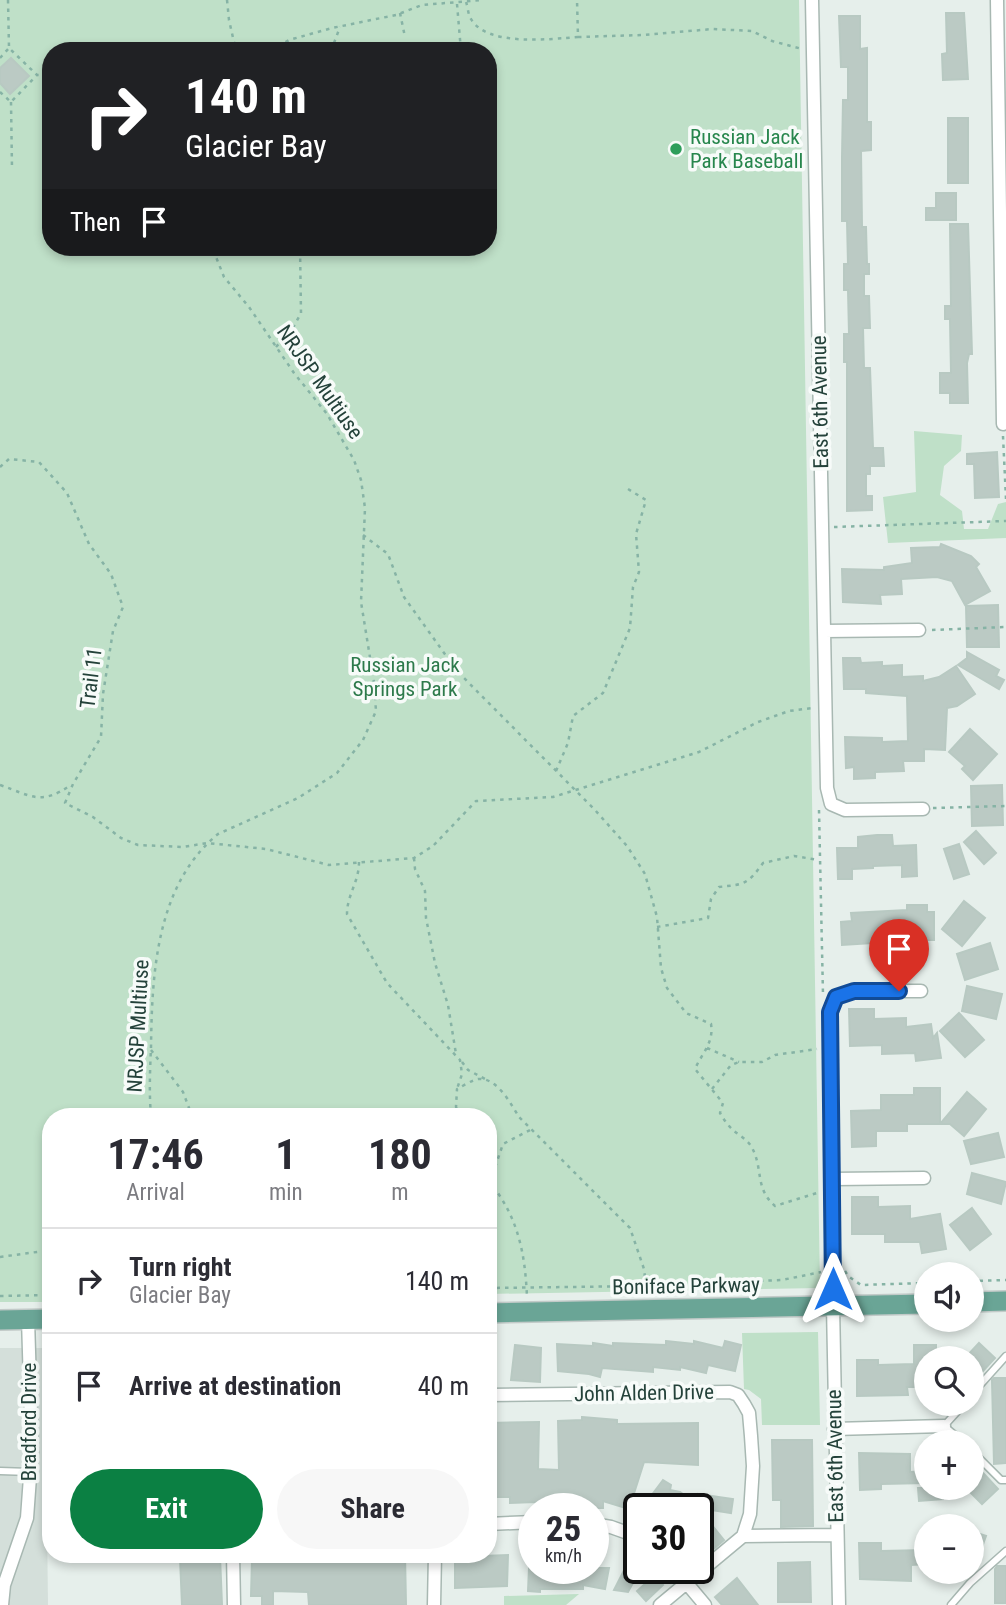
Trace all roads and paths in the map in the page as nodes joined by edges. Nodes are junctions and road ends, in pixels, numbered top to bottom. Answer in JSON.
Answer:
{"nodes":[{"id":1,"x":8,"y":0,"type":"edge"},
{"id":2,"x":227,"y":0,"type":"edge"},
{"id":3,"x":483,"y":0,"type":"edge"},
{"id":4,"x":577,"y":0,"type":"edge"},
{"id":5,"x":812,"y":0,"type":"edge"},
{"id":6,"x":997,"y":0,"type":"edge"},
{"id":7,"x":466,"y":2,"type":"junction"},
{"id":8,"x":457,"y":4,"type":"junction"},
{"id":9,"x":400,"y":13,"type":"junction"},
{"id":10,"x":340,"y":27,"type":"junction"},
{"id":11,"x":405,"y":37,"type":"dead end"},
{"id":12,"x":578,"y":37,"type":"junction"},
{"id":13,"x":234,"y":42,"type":"edge"},
{"id":14,"x":286,"y":42,"type":"edge"},
{"id":15,"x":334,"y":42,"type":"edge"},
{"id":16,"x":460,"y":42,"type":"edge"},
{"id":17,"x":9,"y":48,"type":"junction"},
{"id":18,"x":802,"y":49,"type":"dead end"},
{"id":19,"x":0,"y":58,"type":"edge"},
{"id":20,"x":37,"y":75,"type":"junction"},
{"id":21,"x":42,"y":75,"type":"edge"},
{"id":22,"x":0,"y":92,"type":"edge"},
{"id":23,"x":11,"y":102,"type":"junction"},
{"id":24,"x":1003,"y":135,"type":"edge"},
{"id":25,"x":12,"y":168,"type":"dead end"},
{"id":26,"x":216,"y":256,"type":"edge"},
{"id":27,"x":300,"y":256,"type":"edge"},
{"id":28,"x":276,"y":347,"type":"junction"},
{"id":29,"x":1003,"y":424,"type":"joint"},
{"id":30,"x":0,"y":467,"type":"edge"},
{"id":31,"x":628,"y":489,"type":"dead end"},
{"id":32,"x":1006,"y":499,"type":"edge"},
{"id":33,"x":1006,"y":521,"type":"edge"},
{"id":34,"x":822,"y":527,"type":"junction"},
{"id":35,"x":363,"y":535,"type":"junction"},
{"id":36,"x":1006,"y":627,"type":"edge"},
{"id":37,"x":919,"y":630,"type":"joint"},
{"id":38,"x":824,"y":631,"type":"junction"},
{"id":39,"x":825,"y":707,"type":"junction"},
{"id":40,"x":556,"y":771,"type":"junction"},
{"id":41,"x":73,"y":784,"type":"junction"},
{"id":42,"x":0,"y":785,"type":"edge"},
{"id":43,"x":576,"y":790,"type":"junction"},
{"id":44,"x":830,"y":800,"type":"junction"},
{"id":45,"x":1006,"y":806,"type":"edge"},
{"id":46,"x":923,"y":809,"type":"joint"},
{"id":47,"x":207,"y":844,"type":"junction"},
{"id":48,"x":414,"y":858,"type":"junction"},
{"id":49,"x":820,"y":860,"type":"junction"},
{"id":50,"x":359,"y":862,"type":"junction"},
{"id":51,"x":657,"y":927,"type":"junction"},
{"id":52,"x":921,"y":991,"type":"dead end"},
{"id":53,"x":830,"y":1012,"type":"junction"},
{"id":54,"x":707,"y":1048,"type":"junction"},
{"id":55,"x":831,"y":1049,"type":"junction"},
{"id":56,"x":150,"y":1050,"type":"junction"},
{"id":57,"x":456,"y":1055,"type":"junction"},
{"id":58,"x":739,"y":1062,"type":"junction"},
{"id":59,"x":490,"y":1082,"type":"junction"},
{"id":60,"x":457,"y":1089,"type":"junction"},
{"id":61,"x":712,"y":1089,"type":"junction"},
{"id":62,"x":151,"y":1108,"type":"edge"},
{"id":63,"x":189,"y":1108,"type":"edge"},
{"id":64,"x":456,"y":1108,"type":"edge"},
{"id":65,"x":531,"y":1129,"type":"junction"},
{"id":66,"x":497,"y":1162,"type":"edge"},
{"id":67,"x":924,"y":1178,"type":"dead end"},
{"id":68,"x":833,"y":1183,"type":"junction"},
{"id":69,"x":497,"y":1191,"type":"edge"},
{"id":70,"x":42,"y":1251,"type":"edge"},
{"id":71,"x":0,"y":1257,"type":"edge"},
{"id":72,"x":833,"y":1272,"type":"junction"},
{"id":73,"x":1006,"y":1280,"type":"edge"},
{"id":74,"x":984,"y":1281,"type":"edge"},
{"id":75,"x":914,"y":1283,"type":"edge"},
{"id":76,"x":646,"y":1286,"type":"junction"},
{"id":77,"x":497,"y":1288,"type":"edge"},
{"id":78,"x":527,"y":1289,"type":"junction"},
{"id":79,"x":42,"y":1295,"type":"edge"},
{"id":80,"x":0,"y":1296,"type":"edge"},
{"id":81,"x":1006,"y":1301,"type":"edge"},
{"id":82,"x":984,"y":1302,"type":"edge"},
{"id":83,"x":914,"y":1304,"type":"edge"},
{"id":84,"x":832,"y":1306,"type":"junction"},
{"id":85,"x":528,"y":1312,"type":"junction"},
{"id":86,"x":497,"y":1313,"type":"edge"},
{"id":87,"x":28,"y":1319,"type":"junction"},
{"id":88,"x":42,"y":1319,"type":"edge"},
{"id":89,"x":0,"y":1320,"type":"edge"},
{"id":90,"x":1006,"y":1356,"type":"edge"},
{"id":91,"x":984,"y":1381,"type":"edge"},
{"id":92,"x":497,"y":1395,"type":"edge"},
{"id":93,"x":953,"y":1416,"type":"edge"},
{"id":94,"x":944,"y":1426,"type":"junction"},
{"id":95,"x":834,"y":1429,"type":"junction"},
{"id":96,"x":949,"y":1430,"type":"edge"},
{"id":97,"x":984,"y":1463,"type":"edge"},
{"id":98,"x":0,"y":1471,"type":"edge"},
{"id":99,"x":30,"y":1472,"type":"junction"},
{"id":100,"x":1006,"y":1480,"type":"edge"},
{"id":101,"x":518,"y":1523,"type":"edge"},
{"id":102,"x":497,"y":1524,"type":"edge"},
{"id":103,"x":836,"y":1535,"type":"junction"},
{"id":104,"x":743,"y":1536,"type":"junction"},
{"id":105,"x":1006,"y":1551,"type":"edge"},
{"id":106,"x":714,"y":1561,"type":"edge"},
{"id":107,"x":233,"y":1563,"type":"edge"},
{"id":108,"x":435,"y":1563,"type":"edge"},
{"id":109,"x":687,"y":1584,"type":"edge"},
{"id":110,"x":689,"y":1584,"type":"edge"},
{"id":111,"x":2,"y":1605,"type":"edge"},
{"id":112,"x":234,"y":1605,"type":"edge"},
{"id":113,"x":434,"y":1605,"type":"edge"},
{"id":114,"x":660,"y":1605,"type":"edge"},
{"id":115,"x":705,"y":1605,"type":"edge"},
{"id":116,"x":839,"y":1605,"type":"edge"},
{"id":117,"x":951,"y":1605,"type":"edge"}],
"edges":[{"from":1,"to":17,"type":"path"},
{"from":2,"to":13,"type":"path"},
{"from":3,"to":7,"type":"path"},
{"from":4,"to":12,"type":"path"},
{"from":5,"to":34,"type":"street","name":"East 6th Avenue"},
{"from":6,"to":24,"type":"street"},
{"from":7,"to":8,"type":"path"},
{"from":7,"to":12,"type":"path"},
{"from":8,"to":9,"type":"path"},
{"from":8,"to":16,"type":"path"},
{"from":9,"to":10,"type":"path"},
{"from":9,"to":11,"type":"path"},
{"from":10,"to":14,"type":"path"},
{"from":10,"to":15,"type":"path"},
{"from":12,"to":18,"type":"path"},
{"from":17,"to":19,"type":"path"},
{"from":17,"to":20,"type":"path"},
{"from":20,"to":21,"type":"path"},
{"from":20,"to":23,"type":"path"},
{"from":22,"to":23,"type":"path"},
{"from":23,"to":25,"type":"path"},
{"from":24,"to":29,"type":"street"},
{"from":26,"to":28,"type":"path","name":"NRJSP Multiuse"},
{"from":27,"to":28,"type":"path"},
{"from":28,"to":35,"type":"path","name":"NRJSP Multiuse"},
{"from":29,"to":32,"type":"path"},
{"from":30,"to":41,"type":"path","name":"Trail 11"},
{"from":31,"to":40,"type":"path"},
{"from":33,"to":34,"type":"path"},
{"from":34,"to":38,"type":"street","name":"East 6th Avenue"},
{"from":35,"to":40,"type":"path"},
{"from":35,"to":47,"type":"path","name":"NRJSP Multiuse"},
{"from":36,"to":37,"type":"path"},
{"from":37,"to":38,"type":"street"},
{"from":38,"to":39,"type":"street","name":"East 6th Avenue"},
{"from":39,"to":43,"type":"path"},
{"from":39,"to":44,"type":"street","name":"East 6th Avenue"},
{"from":40,"to":43,"type":"path"},
{"from":41,"to":42,"type":"path"},
{"from":41,"to":47,"type":"path"},
{"from":43,"to":48,"type":"path"},
{"from":43,"to":51,"type":"path"},
{"from":44,"to":46,"type":"street"},
{"from":44,"to":49,"type":"path"},
{"from":45,"to":46,"type":"path"},
{"from":47,"to":50,"type":"path"},
{"from":47,"to":56,"type":"path","name":"NRJSP Multiuse"},
{"from":48,"to":50,"type":"path"},
{"from":48,"to":57,"type":"path"},
{"from":49,"to":51,"type":"path"},
{"from":49,"to":53,"type":"path"},
{"from":50,"to":57,"type":"path"},
{"from":51,"to":54,"type":"path"},
{"from":52,"to":53,"type":"street"},
{"from":53,"to":55,"type":"street","name":"East 6th Avenue"},
{"from":54,"to":58,"type":"path"},
{"from":54,"to":61,"type":"path"},
{"from":55,"to":58,"type":"path"},
{"from":55,"to":68,"type":"street","name":"East 6th Avenue"},
{"from":56,"to":62,"type":"path","name":"NRJSP Multiuse"},
{"from":56,"to":63,"type":"path"},
{"from":57,"to":59,"type":"path"},
{"from":57,"to":60,"type":"path"},
{"from":58,"to":61,"type":"path"},
{"from":59,"to":60,"type":"path"},
{"from":59,"to":65,"type":"path"},
{"from":60,"to":64,"type":"path"},
{"from":61,"to":68,"type":"path"},
{"from":65,"to":66,"type":"path"},
{"from":65,"to":76,"type":"path"},
{"from":67,"to":68,"type":"street"},
{"from":68,"to":72,"type":"street","name":"East 6th Avenue"},
{"from":69,"to":78,"type":"path"},
{"from":70,"to":71,"type":"path"},
{"from":72,"to":75,"type":"path"},
{"from":72,"to":76,"type":"path"},
{"from":72,"to":84,"type":"street","name":"East 6th Avenue"},
{"from":73,"to":74,"type":"path"},
{"from":76,"to":78,"type":"path"},
{"from":77,"to":78,"type":"path"},
{"from":78,"to":85,"type":"path"},
{"from":79,"to":80,"type":"path"},
{"from":81,"to":82,"type":"main road"},
{"from":83,"to":84,"type":"main road","name":"Boniface Parkway"},
{"from":84,"to":85,"type":"main road","name":"Boniface Parkway"},
{"from":84,"to":95,"type":"street","name":"East 6th Avenue"},
{"from":85,"to":86,"type":"main road","name":"Boniface Parkway"},
{"from":87,"to":88,"type":"main road"},
{"from":87,"to":89,"type":"main road"},
{"from":87,"to":99,"type":"street","name":"Bradford Drive"},
{"from":90,"to":91,"type":"lane"},
{"from":92,"to":104,"type":"street","name":"John Alden Drive"},
{"from":93,"to":94,"type":"lane"},
{"from":94,"to":95,"type":"street"},
{"from":94,"to":96,"type":"lane"},
{"from":95,"to":103,"type":"street","name":"East 6th Avenue"},
{"from":97,"to":100,"type":"lane"},
{"from":98,"to":99,"type":"lane"},
{"from":99,"to":111,"type":"street","name":"Bradford Drive"},
{"from":101,"to":102,"type":"street"},
{"from":103,"to":104,"type":"street"},
{"from":103,"to":116,"type":"street","name":"East 6th Avenue"},
{"from":104,"to":106,"type":"street"},
{"from":105,"to":117,"type":"lane"},
{"from":107,"to":112,"type":"street"},
{"from":108,"to":113,"type":"street"},
{"from":109,"to":114,"type":"street"},
{"from":110,"to":115,"type":"street"}]}
